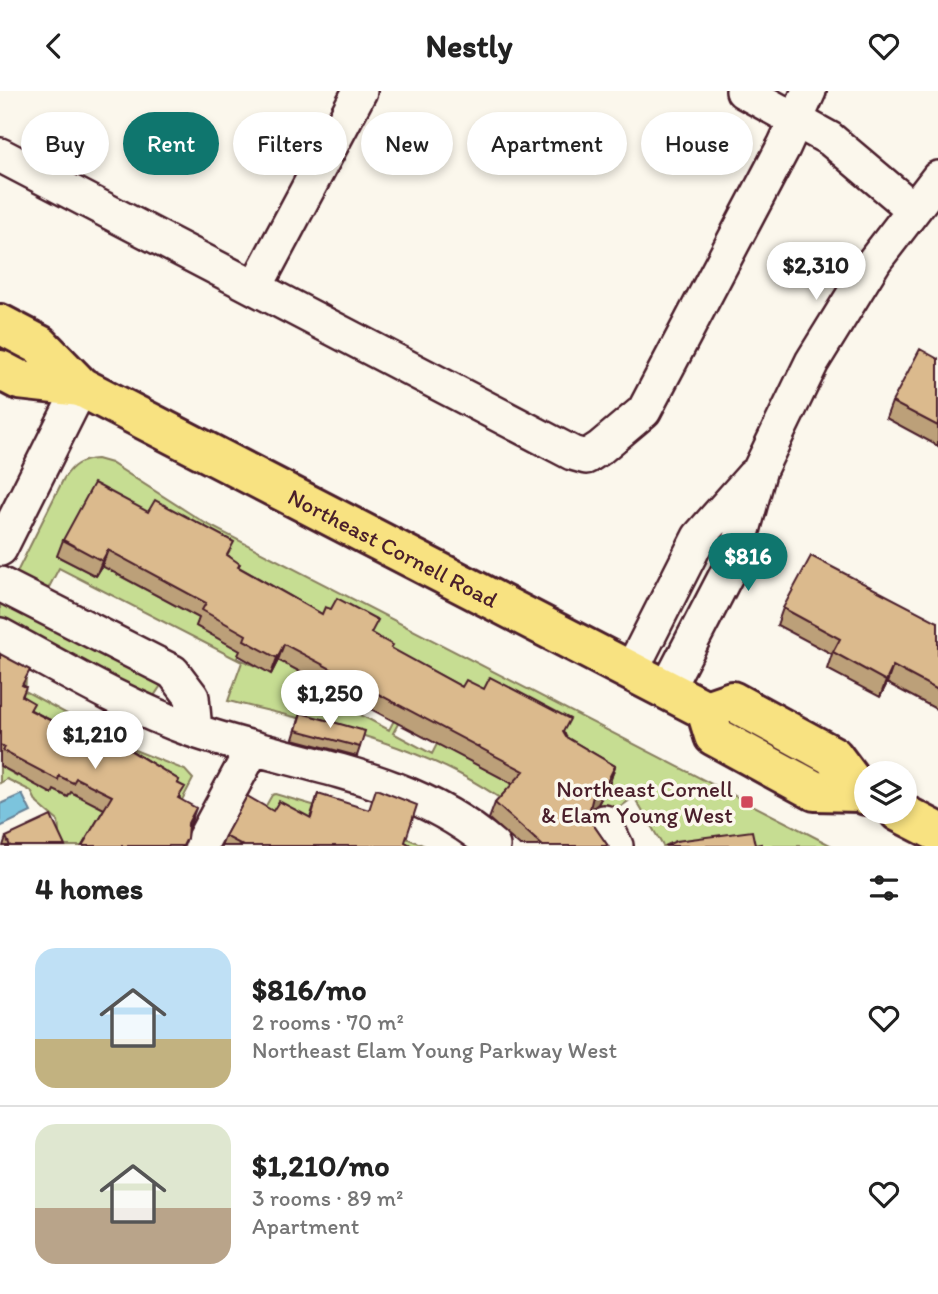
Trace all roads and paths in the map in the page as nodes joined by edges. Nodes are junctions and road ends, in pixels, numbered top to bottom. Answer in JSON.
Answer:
{"nodes":[{"id":1,"x":360,"y":91,"type":"edge"},
{"id":2,"x":743,"y":91,"type":"edge"},
{"id":3,"x":803,"y":105,"type":"edge"},
{"id":4,"x":0,"y":155,"type":"edge"},
{"id":5,"x":938,"y":178,"type":"edge"},
{"id":6,"x":913,"y":209,"type":"junction"},
{"id":7,"x":255,"y":288,"type":"junction"},
{"id":8,"x":0,"y":324,"type":"edge"},
{"id":9,"x":0,"y":370,"type":"edge"},
{"id":10,"x":81,"y":387,"type":"junction"},
{"id":11,"x":760,"y":469,"type":"junction"},
{"id":12,"x":0,"y":549,"type":"edge"},
{"id":13,"x":0,"y":584,"type":"edge"},
{"id":14,"x":0,"y":635,"type":"edge"},
{"id":15,"x":631,"y":671,"type":"junction"},
{"id":16,"x":667,"y":689,"type":"junction"},
{"id":17,"x":195,"y":731,"type":"junction"},
{"id":18,"x":253,"y":748,"type":"junction"},
{"id":19,"x":854,"y":783,"type":"edge"},
{"id":20,"x":917,"y":821,"type":"edge"},
{"id":21,"x":938,"y":832,"type":"edge"},
{"id":22,"x":200,"y":846,"type":"edge"},
{"id":23,"x":493,"y":846,"type":"edge"}],
"edges":[{"from":1,"to":7,"type":"street"},
{"from":2,"to":3,"type":"street"},
{"from":3,"to":6,"type":"street"},
{"from":3,"to":7,"type":"street"},
{"from":4,"to":7,"type":"street"},
{"from":5,"to":6,"type":"street"},
{"from":6,"to":11,"type":"street"},
{"from":8,"to":10,"type":"highway","name":"Northeast Cornell Road"},
{"from":9,"to":10,"type":"highway","name":"Northeast Cornell Road"},
{"from":10,"to":12,"type":"street"},
{"from":10,"to":15,"type":"highway","name":"Northeast Cornell Road"},
{"from":11,"to":15,"type":"street"},
{"from":11,"to":16,"type":"street"},
{"from":13,"to":17,"type":"street"},
{"from":14,"to":17,"type":"street"},
{"from":15,"to":16,"type":"highway","name":"Northeast Cornell Road"},
{"from":16,"to":19,"type":"highway","name":"Northeast Cornell Road"},
{"from":17,"to":18,"type":"street"},
{"from":18,"to":22,"type":"street"},
{"from":18,"to":23,"type":"street"},
{"from":20,"to":21,"type":"highway"}]}
